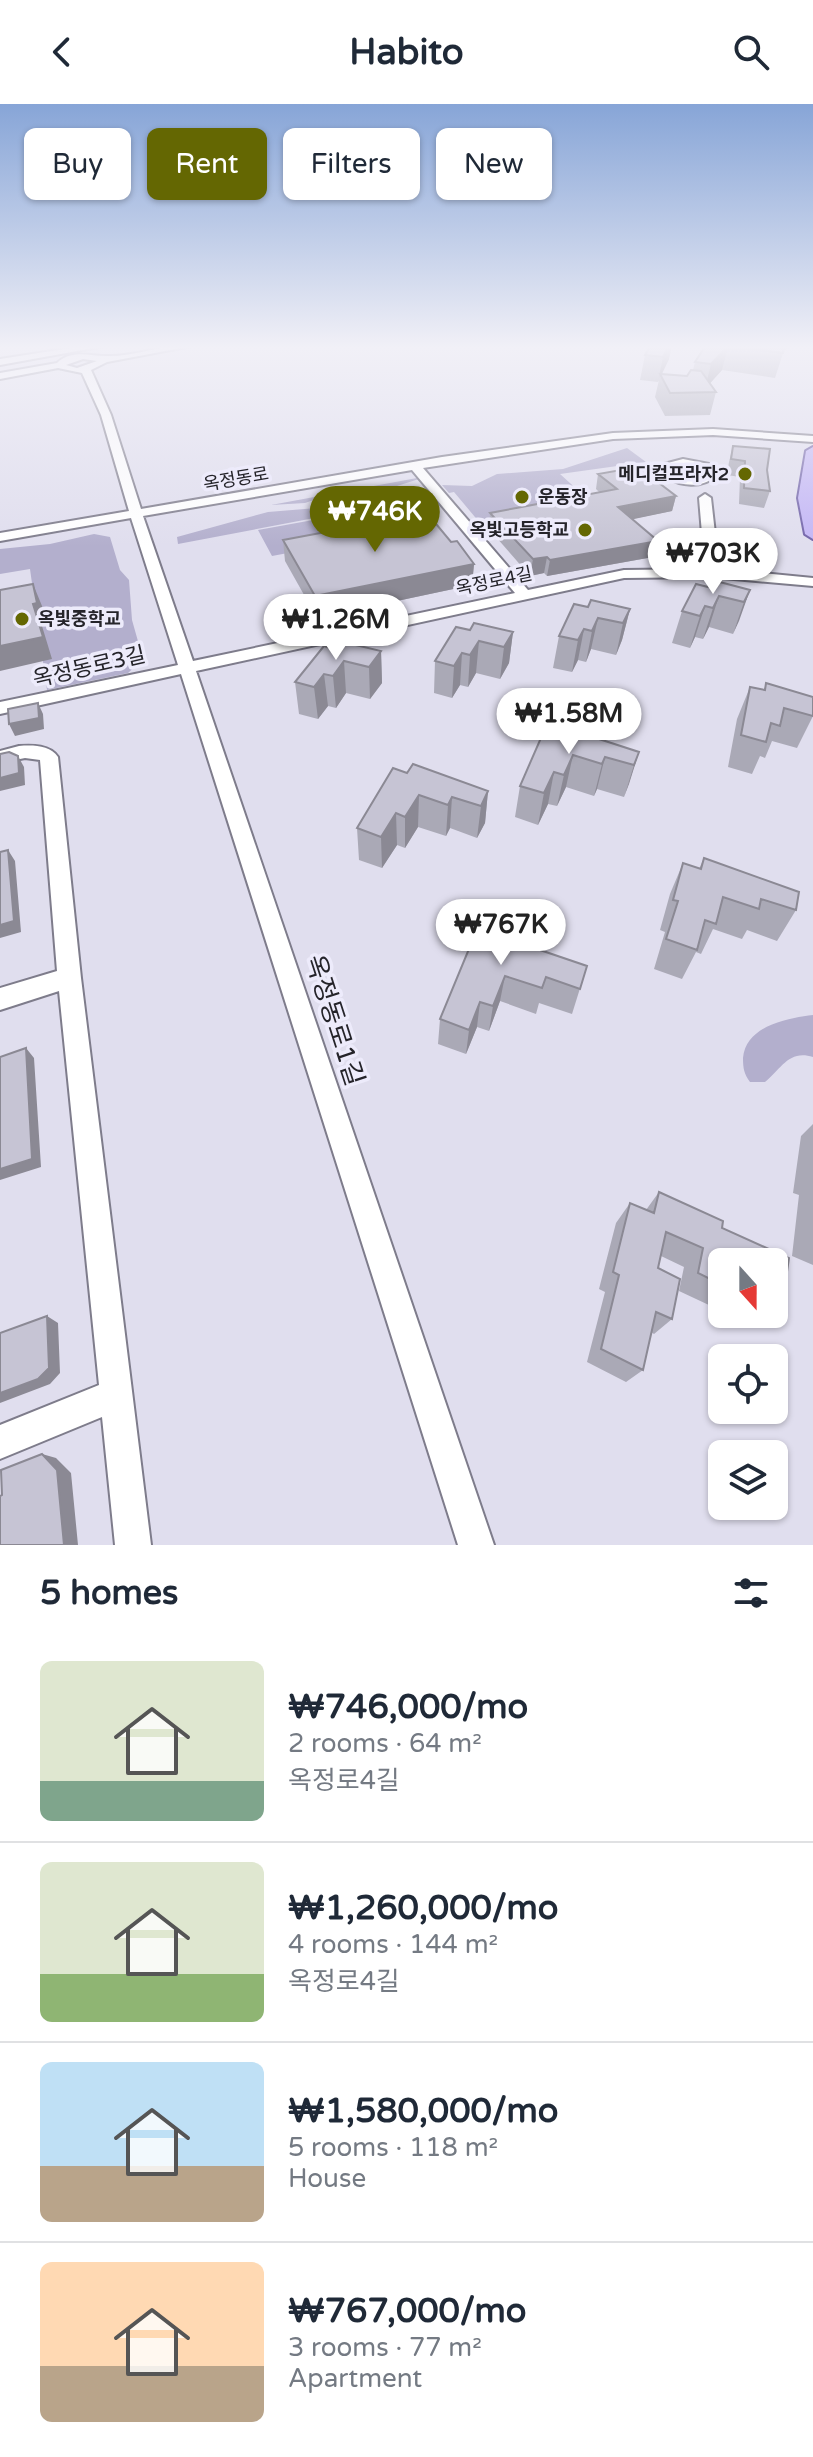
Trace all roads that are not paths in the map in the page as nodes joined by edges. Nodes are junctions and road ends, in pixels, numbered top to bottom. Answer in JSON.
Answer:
{"nodes":[{"id":1,"x":104,"y":412,"type":"edge"},
{"id":2,"x":813,"y":439,"type":"edge"},
{"id":3,"x":813,"y":451,"type":"edge"},
{"id":4,"x":415,"y":466,"type":"junction"},
{"id":5,"x":705,"y":498,"type":"junction"},
{"id":6,"x":136,"y":514,"type":"junction"},
{"id":7,"x":813,"y":534,"type":"edge"},
{"id":8,"x":0,"y":537,"type":"edge"},
{"id":9,"x":712,"y":573,"type":"junction"},
{"id":10,"x":813,"y":582,"type":"edge"},
{"id":11,"x":524,"y":595,"type":"junction"},
{"id":12,"x":187,"y":666,"type":"junction"},
{"id":13,"x":0,"y":708,"type":"edge"},
{"id":14,"x":0,"y":757,"type":"edge"},
{"id":15,"x":69,"y":978,"type":"junction"},
{"id":16,"x":0,"y":999,"type":"edge"},
{"id":17,"x":116,"y":1394,"type":"junction"},
{"id":18,"x":0,"y":1442,"type":"edge"},
{"id":19,"x":133,"y":1545,"type":"edge"},
{"id":20,"x":476,"y":1545,"type":"edge"}],
"edges":[{"from":1,"to":6,"type":"street","name":"옥정동로1길"},
{"from":2,"to":4,"type":"street","name":"옥정동로"},
{"from":3,"to":7,"type":"main road"},
{"from":4,"to":6,"type":"street","name":"옥정동로"},
{"from":4,"to":11,"type":"street"},
{"from":5,"to":5,"type":"street"},
{"from":5,"to":9,"type":"street"},
{"from":6,"to":8,"type":"street","name":"옥정동로"},
{"from":6,"to":12,"type":"street","name":"옥정동로1길"},
{"from":9,"to":10,"type":"street","name":"옥정로4길"},
{"from":9,"to":11,"type":"street","name":"옥정로4길"},
{"from":11,"to":12,"type":"street","name":"옥정로4길"},
{"from":12,"to":13,"type":"street","name":"옥정동로3길"},
{"from":12,"to":20,"type":"street","name":"옥정동로1길"},
{"from":14,"to":15,"type":"street"},
{"from":15,"to":16,"type":"street"},
{"from":15,"to":17,"type":"street"},
{"from":17,"to":18,"type":"street"},
{"from":17,"to":19,"type":"street"}]}
